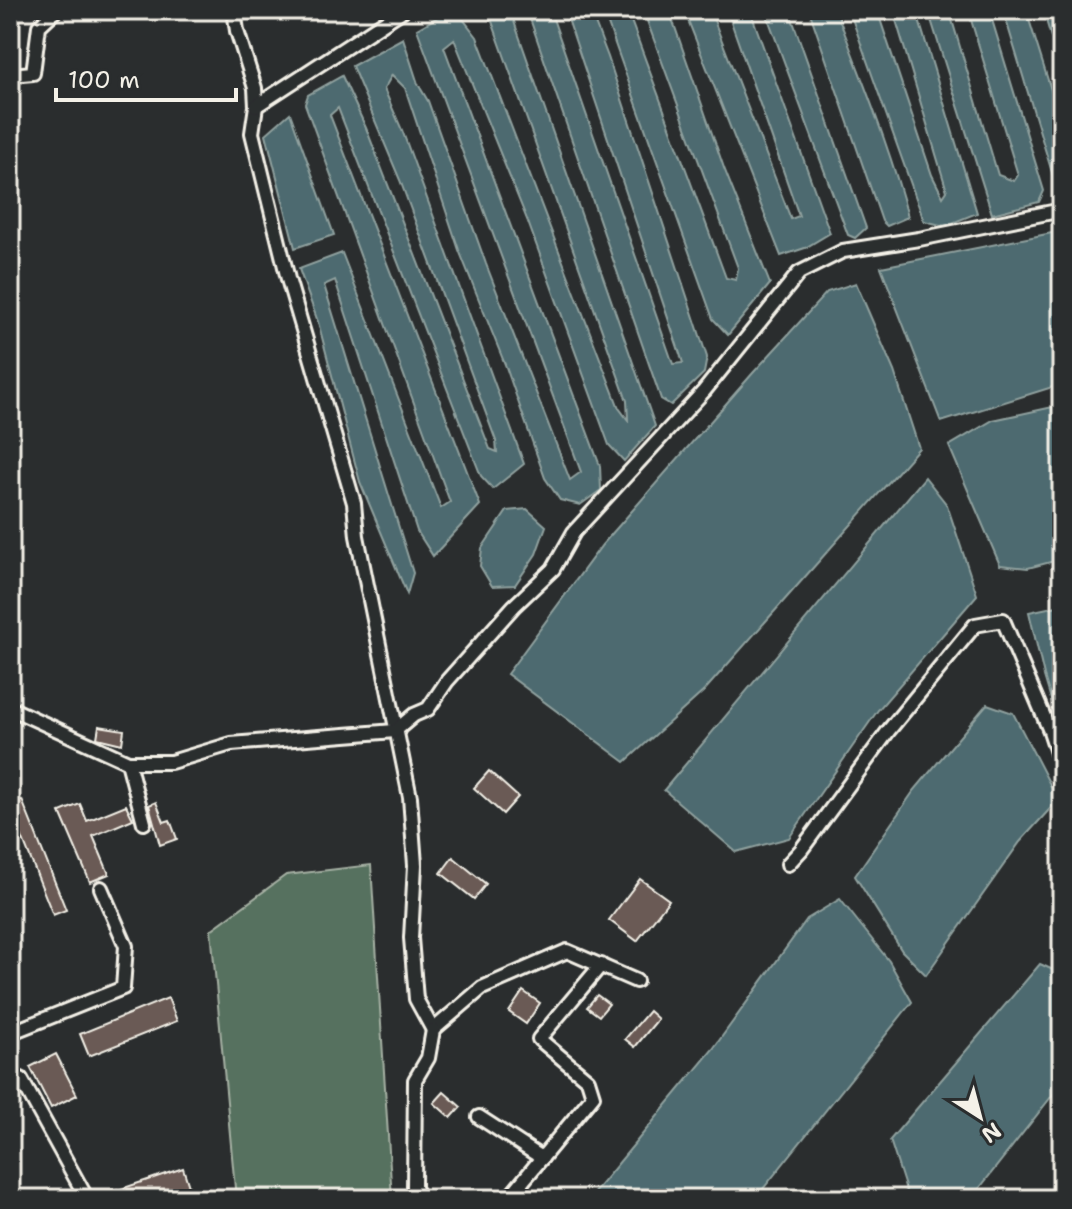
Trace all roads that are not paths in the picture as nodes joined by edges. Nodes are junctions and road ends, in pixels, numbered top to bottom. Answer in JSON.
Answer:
{"nodes":[{"id":1,"x":56,"y":10,"type":"edge"},
{"id":2,"x":234,"y":10,"type":"edge"},
{"id":3,"x":403,"y":10,"type":"edge"},
{"id":4,"x":10,"y":75,"type":"edge"},
{"id":5,"x":256,"y":106,"type":"junction"},
{"id":6,"x":1062,"y":210,"type":"edge"},
{"id":7,"x":10,"y":708,"type":"edge"},
{"id":8,"x":395,"y":731,"type":"junction"},
{"id":9,"x":128,"y":762,"type":"junction"},
{"id":10,"x":1062,"y":768,"type":"edge"},
{"id":11,"x":144,"y":823,"type":"dead end"},
{"id":12,"x":788,"y":864,"type":"dead end"},
{"id":13,"x":101,"y":888,"type":"dead end"},
{"id":14,"x":601,"y":965,"type":"junction"},
{"id":15,"x":636,"y":981,"type":"dead end"},
{"id":16,"x":433,"y":1030,"type":"junction"},
{"id":17,"x":10,"y":1033,"type":"edge"},
{"id":18,"x":21,"y":1079,"type":"dead end"},
{"id":19,"x":479,"y":1117,"type":"dead end"},
{"id":20,"x":542,"y":1158,"type":"junction"},
{"id":21,"x":87,"y":1199,"type":"edge"},
{"id":22,"x":420,"y":1199,"type":"edge"},
{"id":23,"x":508,"y":1199,"type":"edge"}],
"edges":[{"from":1,"to":4,"type":"lane"},
{"from":2,"to":5,"type":"lane"},
{"from":3,"to":5,"type":"lane"},
{"from":5,"to":8,"type":"lane"},
{"from":6,"to":8,"type":"lane"},
{"from":7,"to":9,"type":"lane"},
{"from":8,"to":9,"type":"lane"},
{"from":8,"to":16,"type":"lane"},
{"from":9,"to":11,"type":"lane"},
{"from":10,"to":12,"type":"lane"},
{"from":13,"to":17,"type":"lane"},
{"from":14,"to":15,"type":"lane"},
{"from":14,"to":16,"type":"lane"},
{"from":14,"to":20,"type":"lane"},
{"from":16,"to":22,"type":"lane"},
{"from":18,"to":21,"type":"lane"},
{"from":19,"to":20,"type":"lane"},
{"from":20,"to":23,"type":"lane"}]}
